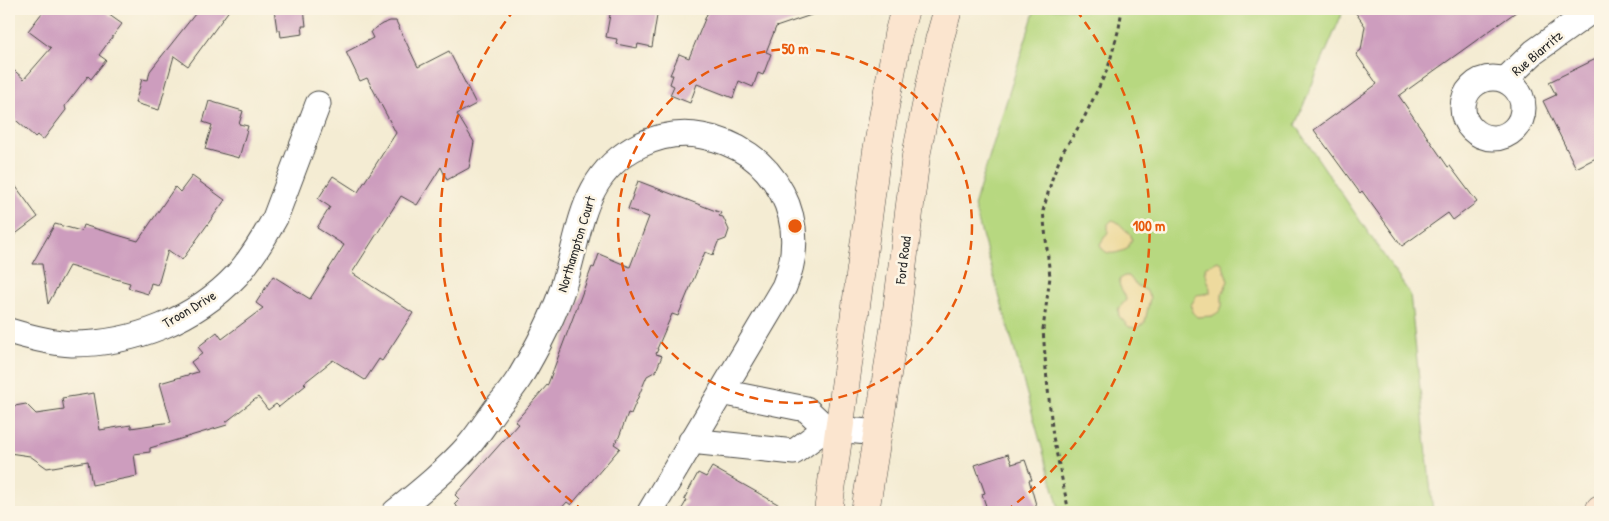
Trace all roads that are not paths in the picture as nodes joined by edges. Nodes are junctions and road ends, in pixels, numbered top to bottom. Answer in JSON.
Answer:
{"nodes":[{"id":1,"x":905,"y":9,"type":"edge"},
{"id":2,"x":948,"y":9,"type":"edge"},
{"id":3,"x":1594,"y":9,"type":"edge"},
{"id":4,"x":1505,"y":80,"type":"dead end"},
{"id":5,"x":318,"y":104,"type":"dead end"},
{"id":6,"x":9,"y":332,"type":"edge"},
{"id":7,"x":721,"y":392,"type":"junction"},
{"id":8,"x":832,"y":428,"type":"junction"},
{"id":9,"x":878,"y":433,"type":"junction"},
{"id":10,"x":691,"y":441,"type":"junction"},
{"id":11,"x":1600,"y":509,"type":"edge"},
{"id":12,"x":394,"y":512,"type":"edge"},
{"id":13,"x":650,"y":512,"type":"edge"},
{"id":14,"x":828,"y":512,"type":"edge"},
{"id":15,"x":865,"y":512,"type":"edge"},
{"id":16,"x":1599,"y":512,"type":"edge"}],
"edges":[{"from":1,"to":8,"type":"main road"},
{"from":2,"to":9,"type":"main road","name":"Ford Road"},
{"from":3,"to":4,"type":"street","name":"Rue Biarritz"},
{"from":5,"to":6,"type":"street","name":"Troon Drive"},
{"from":7,"to":8,"type":"street"},
{"from":7,"to":10,"type":"street","name":"Northampton Court"},
{"from":7,"to":12,"type":"street","name":"Northampton Court"},
{"from":8,"to":9,"type":"street"},
{"from":8,"to":10,"type":"street"},
{"from":8,"to":14,"type":"main road"},
{"from":9,"to":15,"type":"main road","name":"Ford Road"},
{"from":10,"to":13,"type":"street","name":"Northampton Court"},
{"from":11,"to":16,"type":"main road"}]}
